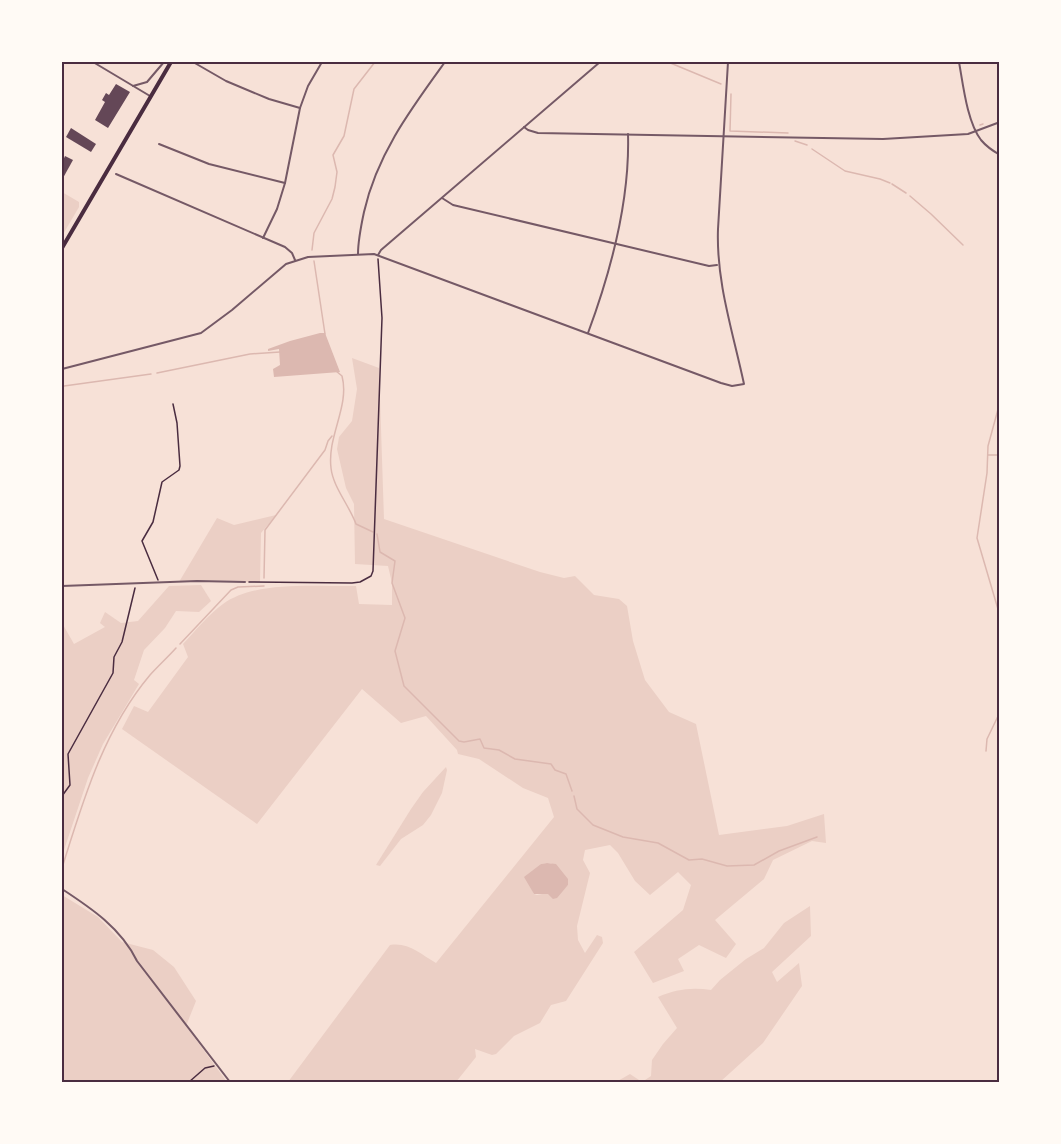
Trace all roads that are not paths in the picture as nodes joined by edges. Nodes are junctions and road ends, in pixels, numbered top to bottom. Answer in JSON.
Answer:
{"nodes":[{"id":1,"x":93,"y":62,"type":"edge"},
{"id":2,"x":164,"y":62,"type":"edge"},
{"id":3,"x":171,"y":62,"type":"edge"},
{"id":4,"x":193,"y":62,"type":"edge"},
{"id":5,"x":322,"y":62,"type":"edge"},
{"id":6,"x":446,"y":62,"type":"edge"},
{"id":7,"x":600,"y":62,"type":"edge"},
{"id":8,"x":728,"y":62,"type":"edge"},
{"id":9,"x":959,"y":62,"type":"edge"},
{"id":10,"x":133,"y":86,"type":"junction"},
{"id":11,"x":150,"y":96,"type":"junction"},
{"id":12,"x":300,"y":108,"type":"junction"},
{"id":13,"x":999,"y":122,"type":"edge"},
{"id":14,"x":524,"y":127,"type":"junction"},
{"id":15,"x":976,"y":131,"type":"junction"},
{"id":16,"x":628,"y":134,"type":"junction"},
{"id":17,"x":725,"y":136,"type":"junction"},
{"id":18,"x":159,"y":144,"type":"dead end"},
{"id":19,"x":999,"y":155,"type":"edge"},
{"id":20,"x":116,"y":174,"type":"dead end"},
{"id":21,"x":285,"y":183,"type":"junction"},
{"id":22,"x":442,"y":198,"type":"junction"},
{"id":23,"x":264,"y":238,"type":"junction"},
{"id":24,"x":615,"y":244,"type":"junction"},
{"id":25,"x":62,"y":248,"type":"edge"},
{"id":26,"x":358,"y":254,"type":"junction"},
{"id":27,"x":378,"y":255,"type":"junction"},
{"id":28,"x":295,"y":260,"type":"junction"},
{"id":29,"x":718,"y":265,"type":"junction"},
{"id":30,"x":588,"y":334,"type":"junction"},
{"id":31,"x":62,"y":369,"type":"edge"},
{"id":32,"x":245,"y":582,"type":"road end"},
{"id":33,"x":62,"y":586,"type":"edge"},
{"id":34,"x":62,"y":889,"type":"edge"},
{"id":35,"x":230,"y":1083,"type":"edge"}],
"edges":[{"from":1,"to":10,"type":"street"},
{"from":2,"to":10,"type":"street"},
{"from":3,"to":11,"type":"main road"},
{"from":4,"to":12,"type":"street"},
{"from":5,"to":12,"type":"street"},
{"from":6,"to":26,"type":"street"},
{"from":7,"to":14,"type":"street"},
{"from":8,"to":17,"type":"street"},
{"from":9,"to":15,"type":"street"},
{"from":10,"to":11,"type":"street"},
{"from":11,"to":25,"type":"main road"},
{"from":12,"to":21,"type":"street"},
{"from":13,"to":15,"type":"street"},
{"from":14,"to":16,"type":"street"},
{"from":14,"to":22,"type":"street"},
{"from":15,"to":17,"type":"street"},
{"from":15,"to":19,"type":"street"},
{"from":16,"to":17,"type":"street"},
{"from":16,"to":24,"type":"street"},
{"from":17,"to":29,"type":"street"},
{"from":18,"to":21,"type":"street"},
{"from":20,"to":23,"type":"street"},
{"from":21,"to":23,"type":"street"},
{"from":22,"to":24,"type":"street"},
{"from":22,"to":27,"type":"street"},
{"from":23,"to":28,"type":"street"},
{"from":24,"to":29,"type":"street"},
{"from":24,"to":30,"type":"street"},
{"from":26,"to":27,"type":"street"},
{"from":26,"to":28,"type":"street"},
{"from":27,"to":30,"type":"street"},
{"from":28,"to":31,"type":"street"},
{"from":29,"to":30,"type":"street"},
{"from":32,"to":33,"type":"street"},
{"from":34,"to":35,"type":"street"}]}
